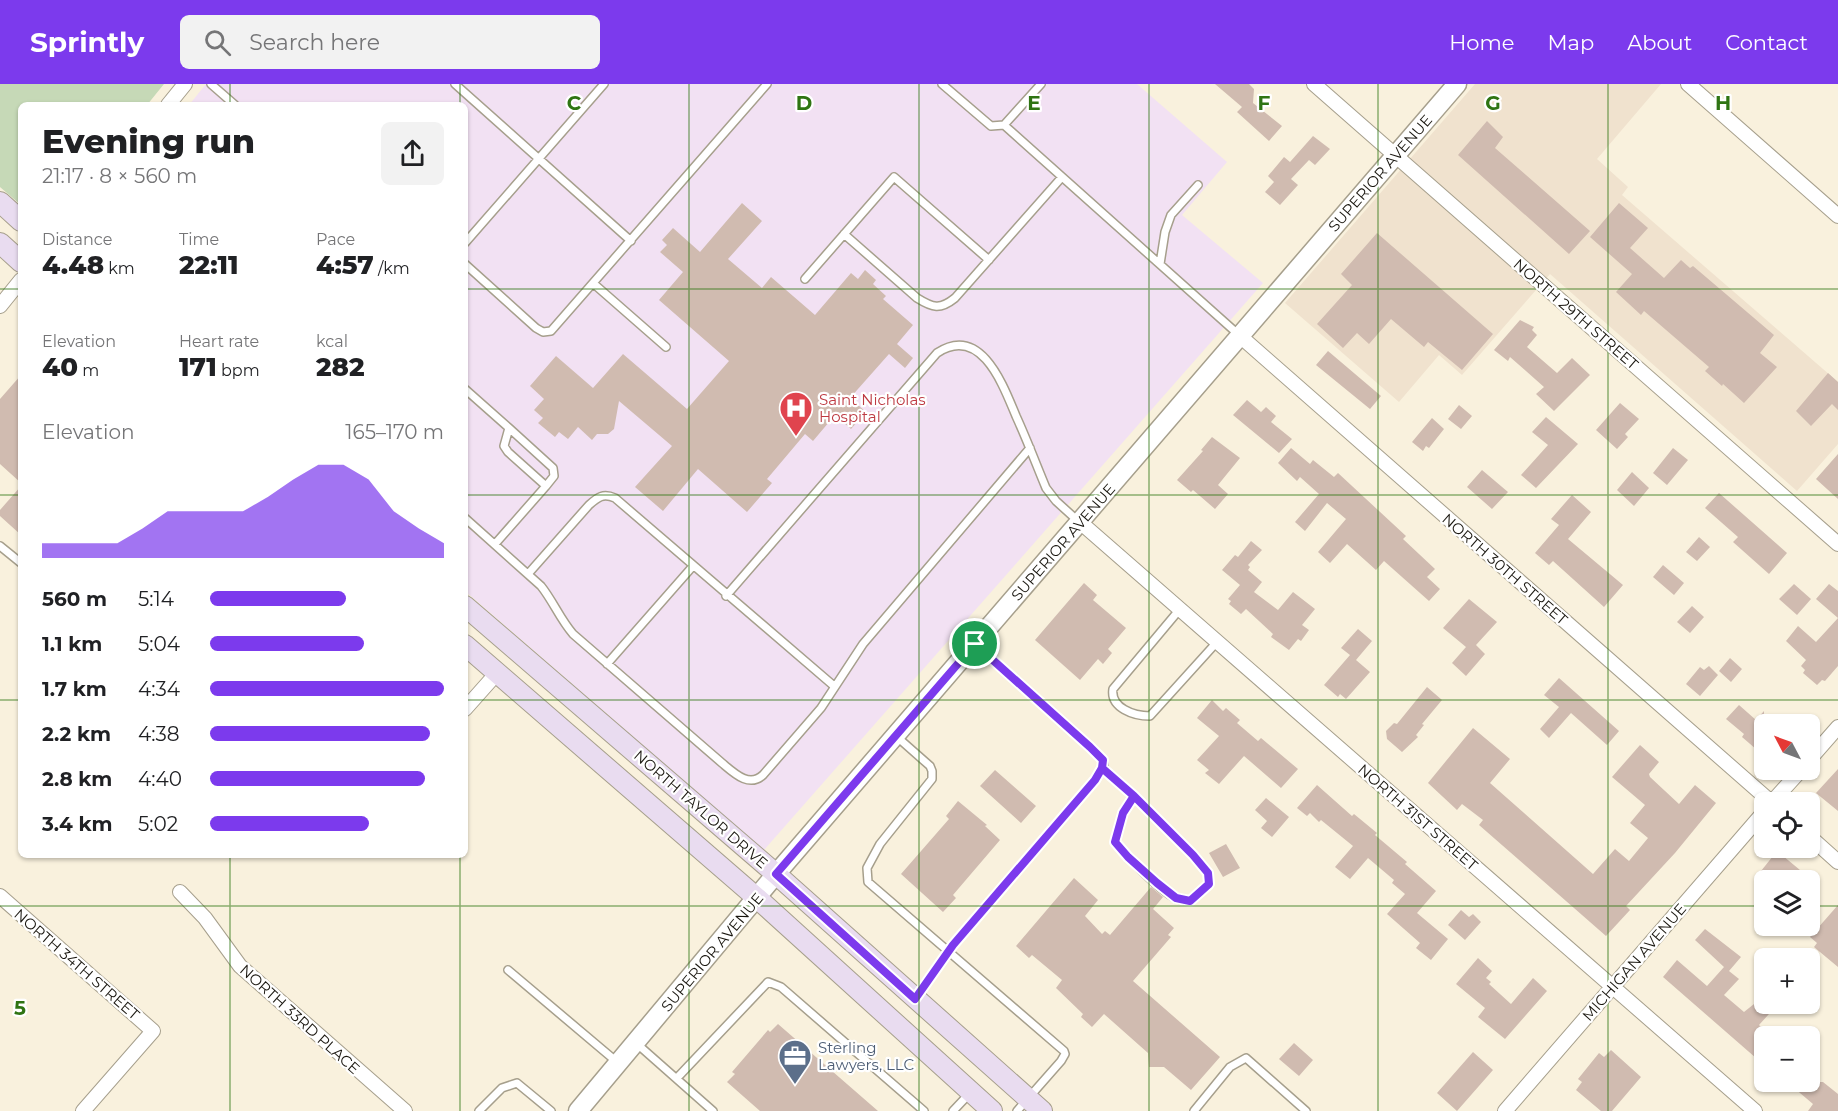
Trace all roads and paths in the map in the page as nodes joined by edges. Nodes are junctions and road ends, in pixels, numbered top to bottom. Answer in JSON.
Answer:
{"nodes":[{"id":1,"x":185,"y":84,"type":"edge"},
{"id":2,"x":211,"y":84,"type":"edge"},
{"id":3,"x":455,"y":84,"type":"edge"},
{"id":4,"x":604,"y":84,"type":"edge"},
{"id":5,"x":767,"y":84,"type":"edge"},
{"id":6,"x":942,"y":84,"type":"edge"},
{"id":7,"x":1041,"y":84,"type":"edge"},
{"id":8,"x":1314,"y":84,"type":"edge"},
{"id":9,"x":1457,"y":84,"type":"edge"},
{"id":10,"x":1688,"y":84,"type":"edge"},
{"id":11,"x":170,"y":102,"type":"edge"},
{"id":12,"x":232,"y":102,"type":"edge"},
{"id":13,"x":1004,"y":125,"type":"junction"},
{"id":14,"x":1396,"y":155,"type":"junction"},
{"id":15,"x":539,"y":159,"type":"junction"},
{"id":16,"x":1062,"y":177,"type":"junction"},
{"id":17,"x":1198,"y":185,"type":"dead end"},
{"id":18,"x":0,"y":202,"type":"edge"},
{"id":19,"x":1838,"y":216,"type":"edge"},
{"id":20,"x":18,"y":218,"type":"edge"},
{"id":21,"x":844,"y":234,"type":"junction"},
{"id":22,"x":468,"y":240,"type":"edge"},
{"id":23,"x":631,"y":241,"type":"junction"},
{"id":24,"x":0,"y":243,"type":"edge"},
{"id":25,"x":18,"y":259,"type":"edge"},
{"id":26,"x":989,"y":260,"type":"junction"},
{"id":27,"x":1160,"y":264,"type":"junction"},
{"id":28,"x":468,"y":267,"type":"edge"},
{"id":29,"x":805,"y":279,"type":"dead end"},
{"id":30,"x":18,"y":284,"type":"edge"},
{"id":31,"x":594,"y":284,"type":"junction"},
{"id":32,"x":0,"y":306,"type":"edge"},
{"id":33,"x":1240,"y":336,"type":"junction"},
{"id":34,"x":666,"y":347,"type":"dead end"},
{"id":35,"x":468,"y":392,"type":"edge"},
{"id":36,"x":509,"y":428,"type":"junction"},
{"id":37,"x":1030,"y":448,"type":"junction"},
{"id":38,"x":546,"y":486,"type":"junction"},
{"id":39,"x":468,"y":522,"type":"edge"},
{"id":40,"x":1080,"y":522,"type":"junction"},
{"id":41,"x":1838,"y":543,"type":"edge"},
{"id":42,"x":495,"y":544,"type":"junction"},
{"id":43,"x":0,"y":546,"type":"edge"},
{"id":44,"x":18,"y":561,"type":"edge"},
{"id":45,"x":693,"y":566,"type":"junction"},
{"id":46,"x":528,"y":573,"type":"junction"},
{"id":47,"x":726,"y":596,"type":"junction"},
{"id":48,"x":468,"y":609,"type":"edge"},
{"id":49,"x":1180,"y":609,"type":"junction"},
{"id":50,"x":1217,"y":642,"type":"junction"},
{"id":51,"x":975,"y":644,"type":"junction"},
{"id":52,"x":468,"y":648,"type":"edge"},
{"id":53,"x":607,"y":664,"type":"junction"},
{"id":54,"x":497,"y":673,"type":"junction"},
{"id":55,"x":834,"y":686,"type":"junction"},
{"id":56,"x":468,"y":706,"type":"edge"},
{"id":57,"x":1838,"y":727,"type":"edge"},
{"id":58,"x":896,"y":736,"type":"junction"},
{"id":59,"x":1820,"y":747,"type":"edge"},
{"id":60,"x":1102,"y":768,"type":"junction"},
{"id":61,"x":1792,"y":780,"type":"edge"},
{"id":62,"x":1761,"y":792,"type":"edge"},
{"id":63,"x":1781,"y":792,"type":"edge"},
{"id":64,"x":1134,"y":796,"type":"junction"},
{"id":65,"x":1754,"y":824,"type":"edge"},
{"id":66,"x":1820,"y":845,"type":"edge"},
{"id":67,"x":1838,"y":861,"type":"edge"},
{"id":68,"x":776,"y":874,"type":"junction"},
{"id":69,"x":180,"y":892,"type":"dead end"},
{"id":70,"x":0,"y":896,"type":"edge"},
{"id":71,"x":757,"y":898,"type":"junction"},
{"id":72,"x":947,"y":951,"type":"junction"},
{"id":73,"x":508,"y":970,"type":"dead end"},
{"id":74,"x":1612,"y":987,"type":"junction"},
{"id":75,"x":915,"y":999,"type":"junction"},
{"id":76,"x":636,"y":1043,"type":"junction"},
{"id":77,"x":619,"y":1063,"type":"junction"},
{"id":78,"x":677,"y":1078,"type":"junction"},
{"id":79,"x":971,"y":1092,"type":"junction"},
{"id":80,"x":1029,"y":1107,"type":"edge"},
{"id":81,"x":1511,"y":1109,"type":"edge"},
{"id":82,"x":83,"y":1111,"type":"edge"},
{"id":83,"x":405,"y":1111,"type":"edge"},
{"id":84,"x":479,"y":1111,"type":"edge"},
{"id":85,"x":551,"y":1111,"type":"edge"},
{"id":86,"x":578,"y":1111,"type":"edge"},
{"id":87,"x":713,"y":1111,"type":"edge"},
{"id":88,"x":924,"y":1111,"type":"edge"},
{"id":89,"x":953,"y":1111,"type":"edge"},
{"id":90,"x":992,"y":1111,"type":"edge"},
{"id":91,"x":1194,"y":1111,"type":"edge"},
{"id":92,"x":1306,"y":1111,"type":"edge"},
{"id":93,"x":1755,"y":1111,"type":"edge"}],
"edges":[{"from":1,"to":11,"type":"street"},
{"from":2,"to":12,"type":"lane"},
{"from":3,"to":15,"type":"lane"},
{"from":4,"to":15,"type":"lane"},
{"from":5,"to":23,"type":"lane"},
{"from":6,"to":13,"type":"lane"},
{"from":7,"to":13,"type":"lane"},
{"from":8,"to":14,"type":"street","name":"NORTH 29TH STREET"},
{"from":9,"to":14,"type":"street","name":"SUPERIOR AVENUE"},
{"from":10,"to":19,"type":"street"},
{"from":13,"to":16,"type":"lane"},
{"from":14,"to":33,"type":"street","name":"SUPERIOR AVENUE"},
{"from":14,"to":41,"type":"street","name":"NORTH 29TH STREET"},
{"from":15,"to":22,"type":"lane"},
{"from":15,"to":23,"type":"lane"},
{"from":16,"to":26,"type":"lane"},
{"from":16,"to":27,"type":"lane"},
{"from":17,"to":27,"type":"lane"},
{"from":18,"to":20,"type":"main road"},
{"from":21,"to":26,"type":"lane"},
{"from":21,"to":26,"type":"lane"},
{"from":21,"to":29,"type":"lane"},
{"from":23,"to":31,"type":"lane"},
{"from":24,"to":25,"type":"main road"},
{"from":27,"to":33,"type":"lane"},
{"from":28,"to":31,"type":"lane"},
{"from":30,"to":32,"type":"street"},
{"from":31,"to":34,"type":"lane"},
{"from":33,"to":40,"type":"street","name":"SUPERIOR AVENUE"},
{"from":33,"to":62,"type":"street","name":"NORTH 30TH STREET"},
{"from":35,"to":36,"type":"lane"},
{"from":36,"to":38,"type":"lane"},
{"from":36,"to":38,"type":"lane"},
{"from":37,"to":40,"type":"lane"},
{"from":37,"to":47,"type":"lane"},
{"from":37,"to":55,"type":"lane"},
{"from":38,"to":42,"type":"lane"},
{"from":39,"to":42,"type":"lane"},
{"from":40,"to":49,"type":"street","name":"NORTH 31ST STREET"},
{"from":40,"to":51,"type":"street","name":"SUPERIOR AVENUE"},
{"from":42,"to":46,"type":"lane"},
{"from":43,"to":44,"type":"lane"},
{"from":45,"to":46,"type":"lane"},
{"from":45,"to":47,"type":"lane"},
{"from":45,"to":53,"type":"lane"},
{"from":46,"to":53,"type":"lane"},
{"from":47,"to":55,"type":"lane"},
{"from":48,"to":68,"type":"main road","name":"NORTH TAYLOR DRIVE"},
{"from":49,"to":50,"type":"street","name":"NORTH 31ST STREET"},
{"from":49,"to":50,"type":"lane"},
{"from":50,"to":74,"type":"street","name":"NORTH 31ST STREET"},
{"from":51,"to":58,"type":"street","name":"SUPERIOR AVENUE"},
{"from":51,"to":60,"type":"lane"},
{"from":52,"to":54,"type":"main road","name":"NORTH TAYLOR DRIVE"},
{"from":53,"to":55,"type":"lane"},
{"from":54,"to":56,"type":"street"},
{"from":54,"to":71,"type":"main road","name":"NORTH TAYLOR DRIVE"},
{"from":57,"to":59,"type":"street"},
{"from":58,"to":68,"type":"street","name":"SUPERIOR AVENUE"},
{"from":58,"to":72,"type":"lane"},
{"from":60,"to":64,"type":"lane"},
{"from":60,"to":72,"type":"lane"},
{"from":61,"to":63,"type":"street"},
{"from":64,"to":64,"type":"lane"},
{"from":65,"to":74,"type":"street","name":"MICHIGAN AVENUE"},
{"from":66,"to":67,"type":"street"},
{"from":68,"to":71,"type":"street","name":"SUPERIOR AVENUE"},
{"from":68,"to":75,"type":"main road","name":"NORTH TAYLOR DRIVE"},
{"from":69,"to":83,"type":"street","name":"NORTH 33RD PLACE"},
{"from":70,"to":82,"type":"street","name":"NORTH 34TH STREET"},
{"from":71,"to":76,"type":"street","name":"SUPERIOR AVENUE"},
{"from":71,"to":79,"type":"main road","name":"NORTH TAYLOR DRIVE"},
{"from":72,"to":75,"type":"lane"},
{"from":72,"to":80,"type":"lane"},
{"from":73,"to":77,"type":"lane"},
{"from":74,"to":81,"type":"street","name":"MICHIGAN AVENUE"},
{"from":74,"to":93,"type":"street","name":"NORTH 31ST STREET"},
{"from":75,"to":80,"type":"main road","name":"NORTH TAYLOR DRIVE"},
{"from":76,"to":77,"type":"street","name":"SUPERIOR AVENUE"},
{"from":76,"to":78,"type":"lane"},
{"from":77,"to":86,"type":"street","name":"SUPERIOR AVENUE"},
{"from":78,"to":87,"type":"lane"},
{"from":78,"to":88,"type":"lane"},
{"from":79,"to":89,"type":"lane"},
{"from":79,"to":90,"type":"main road","name":"NORTH TAYLOR DRIVE"},
{"from":84,"to":85,"type":"lane"},
{"from":91,"to":92,"type":"lane"}]}
